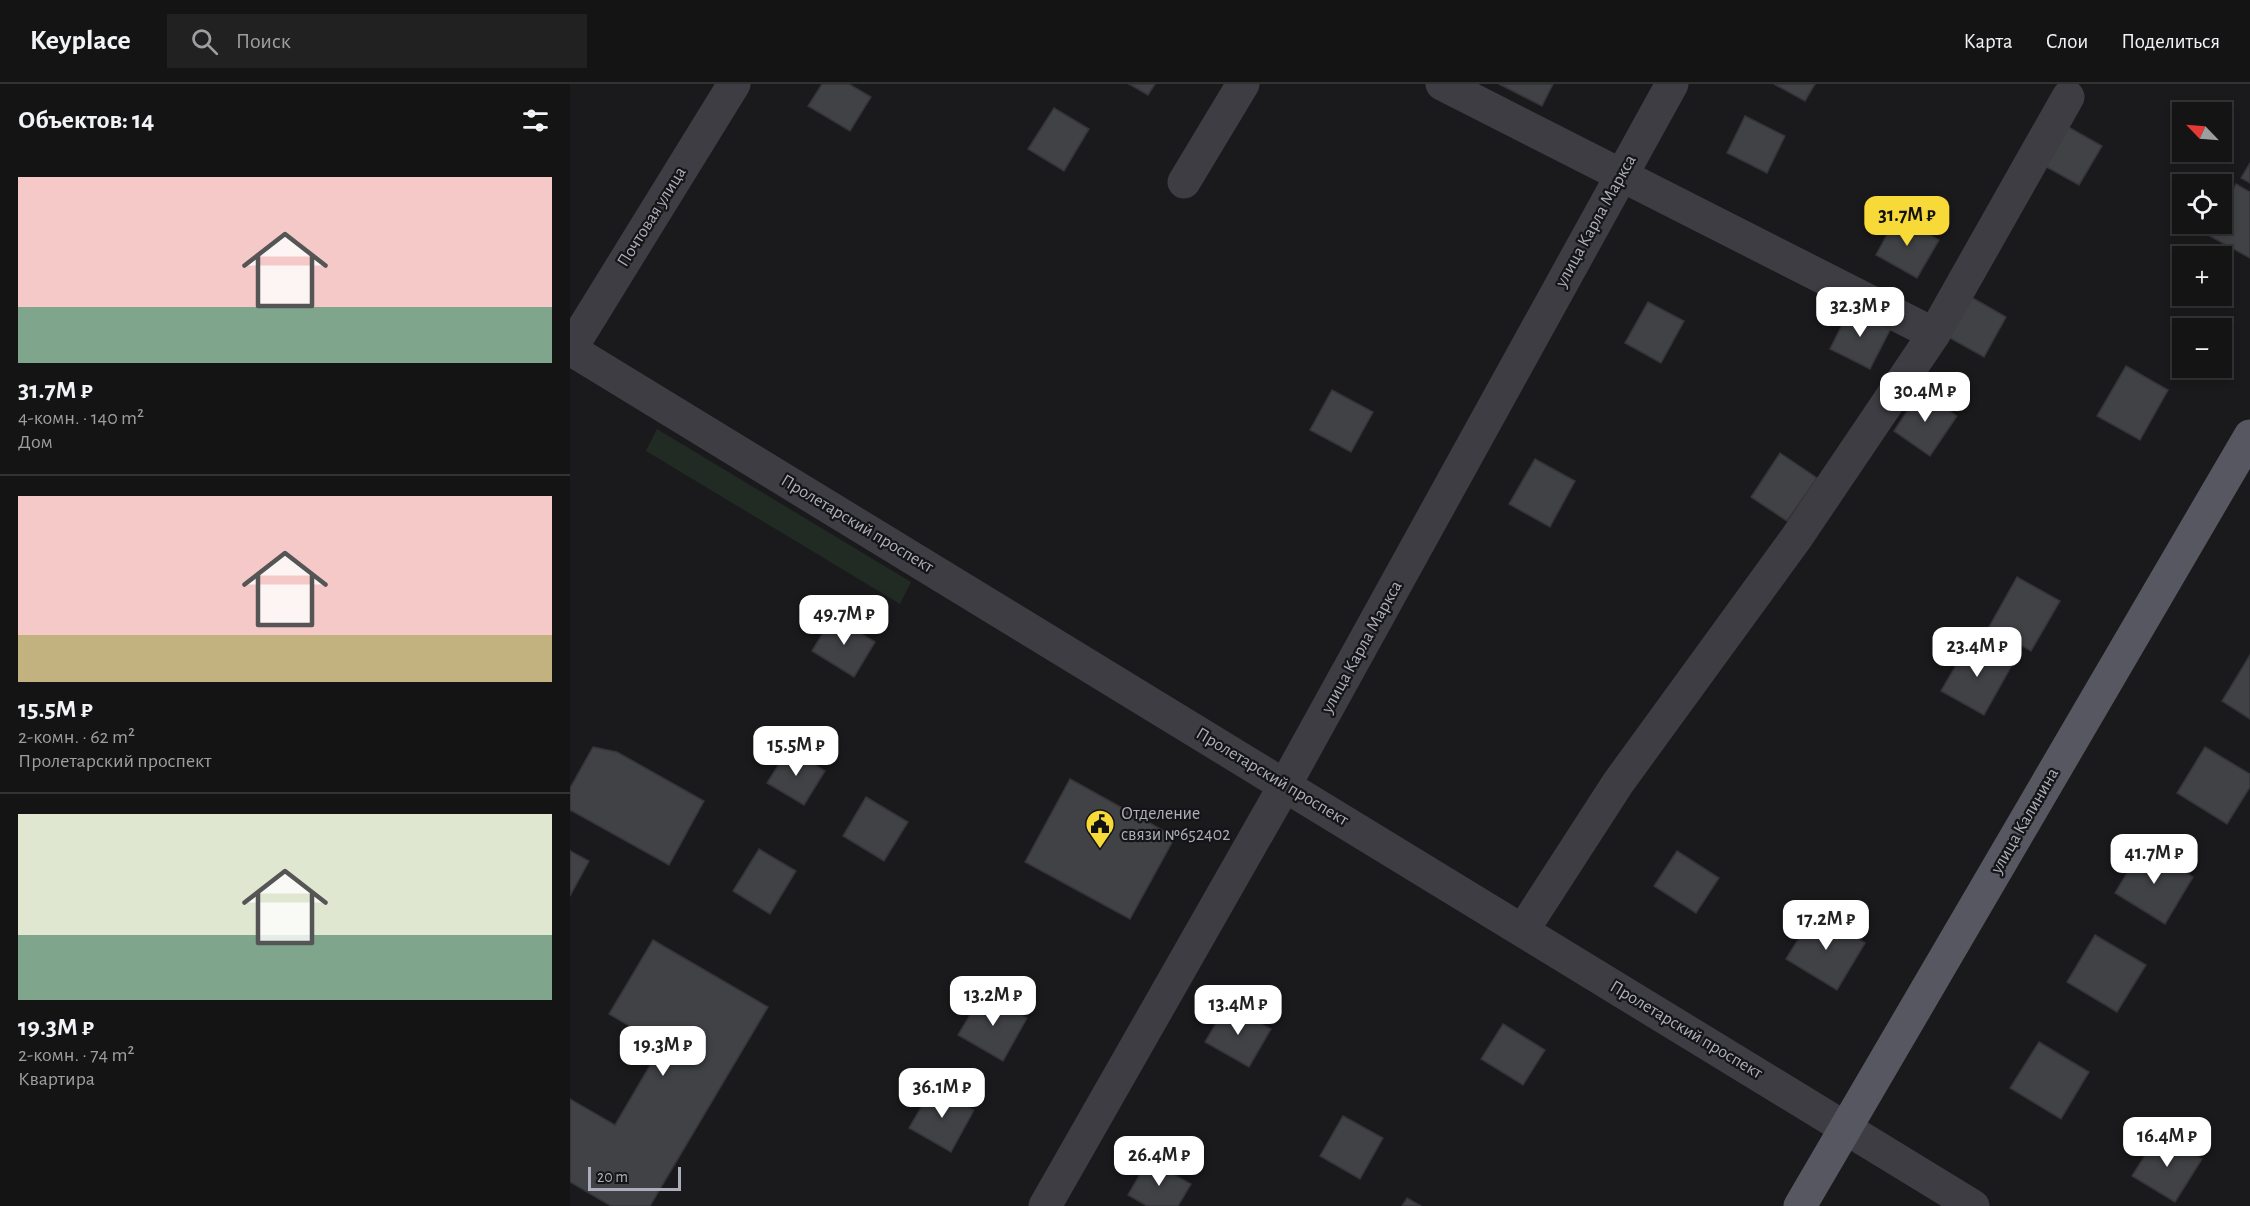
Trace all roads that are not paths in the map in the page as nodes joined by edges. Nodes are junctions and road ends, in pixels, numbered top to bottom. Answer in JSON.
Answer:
{"nodes":[{"id":1,"x":734,"y":84,"type":"edge"},
{"id":2,"x":1243,"y":84,"type":"edge"},
{"id":3,"x":1442,"y":84,"type":"edge"},
{"id":4,"x":1672,"y":84,"type":"edge"},
{"id":5,"x":2068,"y":97,"type":"dead end"},
{"id":6,"x":1622,"y":174,"type":"junction"},
{"id":7,"x":1184,"y":182,"type":"dead end"},
{"id":8,"x":1934,"y":334,"type":"junction"},
{"id":9,"x":570,"y":349,"type":"edge"},
{"id":10,"x":2250,"y":436,"type":"edge"},
{"id":11,"x":1285,"y":785,"type":"junction"},
{"id":12,"x":1523,"y":930,"type":"junction"},
{"id":13,"x":1846,"y":1127,"type":"junction"},
{"id":14,"x":1045,"y":1206,"type":"edge"},
{"id":15,"x":1800,"y":1206,"type":"edge"},
{"id":16,"x":1973,"y":1206,"type":"edge"}],
"edges":[{"from":1,"to":9,"type":"street","name":"Почтовая улица"},
{"from":2,"to":7,"type":"street"},
{"from":3,"to":6,"type":"street"},
{"from":4,"to":6,"type":"street","name":"улица Карла Маркса"},
{"from":5,"to":8,"type":"street"},
{"from":6,"to":8,"type":"street"},
{"from":6,"to":11,"type":"street","name":"улица Карла Маркса"},
{"from":8,"to":12,"type":"street"},
{"from":9,"to":11,"type":"street","name":"Пролетарский проспект"},
{"from":10,"to":13,"type":"main road","name":"улица Калинина"},
{"from":11,"to":12,"type":"street","name":"Пролетарский проспект"},
{"from":11,"to":14,"type":"street","name":"улица Карла Маркса"},
{"from":12,"to":13,"type":"street","name":"Пролетарский проспект"},
{"from":13,"to":15,"type":"main road","name":"улица Калинина"},
{"from":13,"to":16,"type":"street","name":"Пролетарский проспект"}]}
